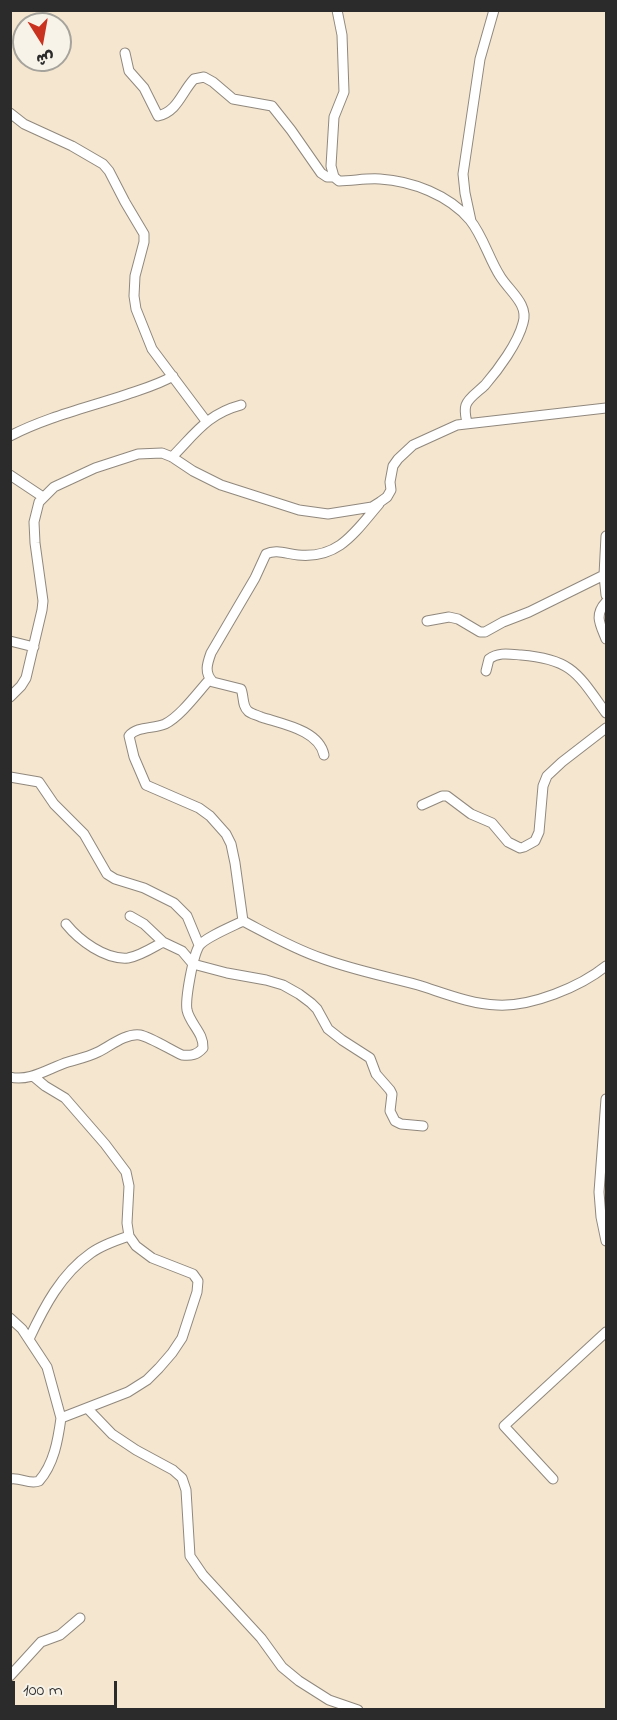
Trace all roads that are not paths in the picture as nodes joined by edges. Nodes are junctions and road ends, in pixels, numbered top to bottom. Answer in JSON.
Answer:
{"nodes":[{"id":1,"x":337,"y":10,"type":"edge"},
{"id":2,"x":494,"y":10,"type":"edge"},
{"id":3,"x":125,"y":53,"type":"dead end"},
{"id":4,"x":10,"y":113,"type":"edge"},
{"id":5,"x":334,"y":177,"type":"junction"},
{"id":6,"x":471,"y":221,"type":"junction"},
{"id":7,"x":173,"y":376,"type":"junction"},
{"id":8,"x":241,"y":405,"type":"dead end"},
{"id":9,"x":606,"y":408,"type":"edge"},
{"id":10,"x":206,"y":421,"type":"junction"},
{"id":11,"x":467,"y":423,"type":"junction"},
{"id":12,"x":10,"y":436,"type":"edge"},
{"id":13,"x":172,"y":457,"type":"junction"},
{"id":14,"x":10,"y":474,"type":"edge"},
{"id":15,"x":44,"y":497,"type":"junction"},
{"id":16,"x":380,"y":502,"type":"junction"},
{"id":17,"x":606,"y":536,"type":"edge"},
{"id":18,"x":604,"y":575,"type":"junction"},
{"id":19,"x":606,"y":595,"type":"edge"},
{"id":20,"x":606,"y":602,"type":"edge"},
{"id":21,"x":427,"y":621,"type":"dead end"},
{"id":22,"x":606,"y":639,"type":"edge"},
{"id":23,"x":10,"y":641,"type":"edge"},
{"id":24,"x":34,"y":647,"type":"junction"},
{"id":25,"x":486,"y":671,"type":"dead end"},
{"id":26,"x":210,"y":679,"type":"junction"},
{"id":27,"x":10,"y":698,"type":"edge"},
{"id":28,"x":606,"y":713,"type":"edge"},
{"id":29,"x":606,"y":728,"type":"edge"},
{"id":30,"x":324,"y":755,"type":"dead end"},
{"id":31,"x":10,"y":777,"type":"edge"},
{"id":32,"x":422,"y":805,"type":"dead end"},
{"id":33,"x":130,"y":915,"type":"dead end"},
{"id":34,"x":243,"y":921,"type":"junction"},
{"id":35,"x":66,"y":924,"type":"dead end"},
{"id":36,"x":163,"y":942,"type":"junction"},
{"id":37,"x":199,"y":945,"type":"junction"},
{"id":38,"x":193,"y":964,"type":"junction"},
{"id":39,"x":606,"y":966,"type":"edge"},
{"id":40,"x":33,"y":1076,"type":"junction"},
{"id":41,"x":10,"y":1077,"type":"edge"},
{"id":42,"x":606,"y":1104,"type":"edge"},
{"id":43,"x":423,"y":1126,"type":"dead end"},
{"id":44,"x":129,"y":1236,"type":"junction"},
{"id":45,"x":606,"y":1241,"type":"edge"},
{"id":46,"x":10,"y":1318,"type":"edge"},
{"id":47,"x":606,"y":1332,"type":"edge"},
{"id":48,"x":29,"y":1339,"type":"junction"},
{"id":49,"x":87,"y":1408,"type":"junction"},
{"id":50,"x":61,"y":1418,"type":"junction"},
{"id":51,"x":10,"y":1479,"type":"edge"},
{"id":52,"x":553,"y":1479,"type":"dead end"},
{"id":53,"x":80,"y":1618,"type":"dead end"},
{"id":54,"x":10,"y":1676,"type":"edge"},
{"id":55,"x":358,"y":1710,"type":"edge"}],
"edges":[{"from":1,"to":5,"type":"street"},
{"from":2,"to":6,"type":"street"},
{"from":3,"to":5,"type":"street"},
{"from":4,"to":7,"type":"street"},
{"from":5,"to":6,"type":"street"},
{"from":6,"to":11,"type":"street"},
{"from":7,"to":10,"type":"street"},
{"from":7,"to":12,"type":"street"},
{"from":8,"to":10,"type":"street"},
{"from":9,"to":11,"type":"street"},
{"from":10,"to":13,"type":"street"},
{"from":11,"to":16,"type":"street"},
{"from":13,"to":15,"type":"street"},
{"from":13,"to":16,"type":"street"},
{"from":14,"to":15,"type":"street"},
{"from":15,"to":24,"type":"street"},
{"from":16,"to":26,"type":"street"},
{"from":17,"to":18,"type":"street"},
{"from":18,"to":19,"type":"street"},
{"from":18,"to":21,"type":"street"},
{"from":20,"to":22,"type":"street"},
{"from":23,"to":24,"type":"street"},
{"from":24,"to":27,"type":"street"},
{"from":25,"to":28,"type":"street"},
{"from":26,"to":30,"type":"street"},
{"from":26,"to":34,"type":"street"},
{"from":29,"to":32,"type":"street"},
{"from":31,"to":37,"type":"street"},
{"from":33,"to":36,"type":"street"},
{"from":34,"to":37,"type":"street"},
{"from":34,"to":39,"type":"street"},
{"from":35,"to":36,"type":"street"},
{"from":36,"to":38,"type":"street"},
{"from":37,"to":38,"type":"street"},
{"from":38,"to":40,"type":"street"},
{"from":38,"to":43,"type":"street"},
{"from":40,"to":41,"type":"street"},
{"from":40,"to":44,"type":"street"},
{"from":42,"to":45,"type":"street"},
{"from":44,"to":48,"type":"street"},
{"from":44,"to":49,"type":"street"},
{"from":46,"to":48,"type":"street"},
{"from":47,"to":52,"type":"street"},
{"from":48,"to":50,"type":"street"},
{"from":49,"to":50,"type":"street"},
{"from":49,"to":55,"type":"street"},
{"from":50,"to":51,"type":"street"},
{"from":53,"to":54,"type":"street"}]}
